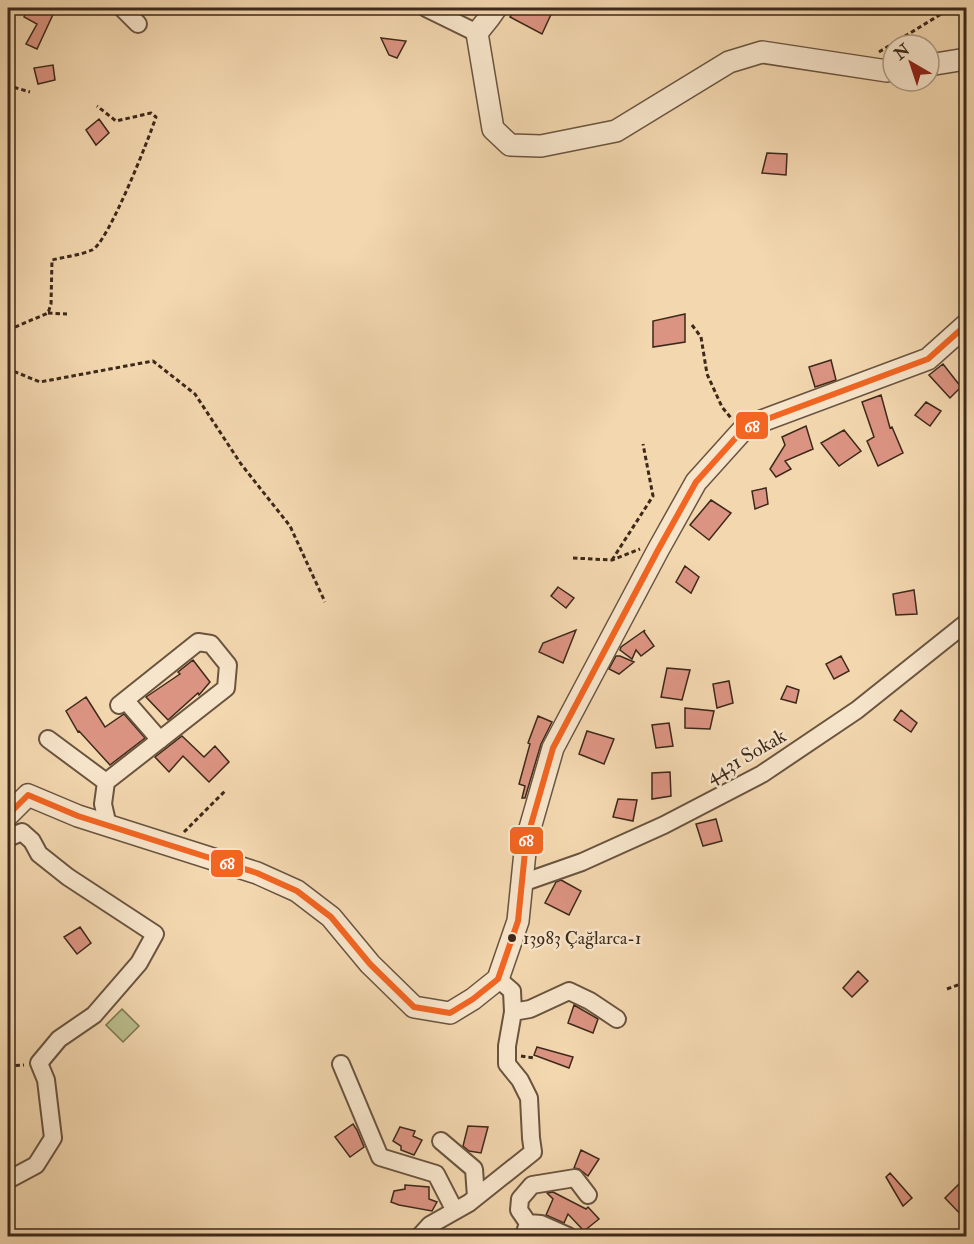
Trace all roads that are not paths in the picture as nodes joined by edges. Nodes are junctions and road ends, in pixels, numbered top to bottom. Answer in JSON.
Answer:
{"nodes":[{"id":1,"x":122,"y":8,"type":"edge"},
{"id":2,"x":426,"y":8,"type":"edge"},
{"id":3,"x":496,"y":8,"type":"edge"},
{"id":4,"x":138,"y":24,"type":"dead end"},
{"id":5,"x":477,"y":33,"type":"junction"},
{"id":6,"x":966,"y":59,"type":"edge"},
{"id":7,"x":941,"y":63,"type":"edge"},
{"id":8,"x":881,"y":70,"type":"edge"},
{"id":9,"x":966,"y":325,"type":"edge"},
{"id":10,"x":966,"y":622,"type":"edge"},
{"id":11,"x":48,"y":739,"type":"dead end"},
{"id":12,"x":160,"y":740,"type":"junction"},
{"id":13,"x":106,"y":782,"type":"junction"},
{"id":14,"x":8,"y":815,"type":"edge"},
{"id":15,"x":108,"y":826,"type":"junction"},
{"id":16,"x":8,"y":838,"type":"edge"},
{"id":17,"x":522,"y":883,"type":"junction"},
{"id":18,"x":498,"y":979,"type":"junction"},
{"id":19,"x":513,"y":1012,"type":"junction"},
{"id":20,"x":617,"y":1019,"type":"dead end"},
{"id":21,"x":341,"y":1064,"type":"dead end"},
{"id":22,"x":441,"y":1141,"type":"dead end"},
{"id":23,"x":8,"y":1180,"type":"edge"},
{"id":24,"x":588,"y":1196,"type":"dead end"},
{"id":25,"x":476,"y":1197,"type":"junction"},
{"id":26,"x":455,"y":1211,"type":"junction"},
{"id":27,"x":526,"y":1230,"type":"edge"},
{"id":28,"x":420,"y":1236,"type":"edge"},
{"id":29,"x":568,"y":1236,"type":"edge"}],
"edges":[{"from":1,"to":4,"type":"street"},
{"from":2,"to":5,"type":"street"},
{"from":3,"to":5,"type":"street"},
{"from":5,"to":8,"type":"street"},
{"from":6,"to":7,"type":"street"},
{"from":9,"to":17,"type":"street"},
{"from":10,"to":17,"type":"street","name":"4431 Sokak"},
{"from":11,"to":13,"type":"street"},
{"from":12,"to":12,"type":"street"},
{"from":12,"to":13,"type":"street"},
{"from":13,"to":15,"type":"street"},
{"from":14,"to":15,"type":"street"},
{"from":15,"to":18,"type":"street"},
{"from":16,"to":23,"type":"street"},
{"from":17,"to":18,"type":"street"},
{"from":18,"to":19,"type":"street"},
{"from":19,"to":20,"type":"street"},
{"from":19,"to":25,"type":"street"},
{"from":21,"to":26,"type":"street"},
{"from":22,"to":25,"type":"street"},
{"from":24,"to":27,"type":"street"},
{"from":25,"to":26,"type":"street"},
{"from":26,"to":28,"type":"street"},
{"from":27,"to":29,"type":"street"}]}
